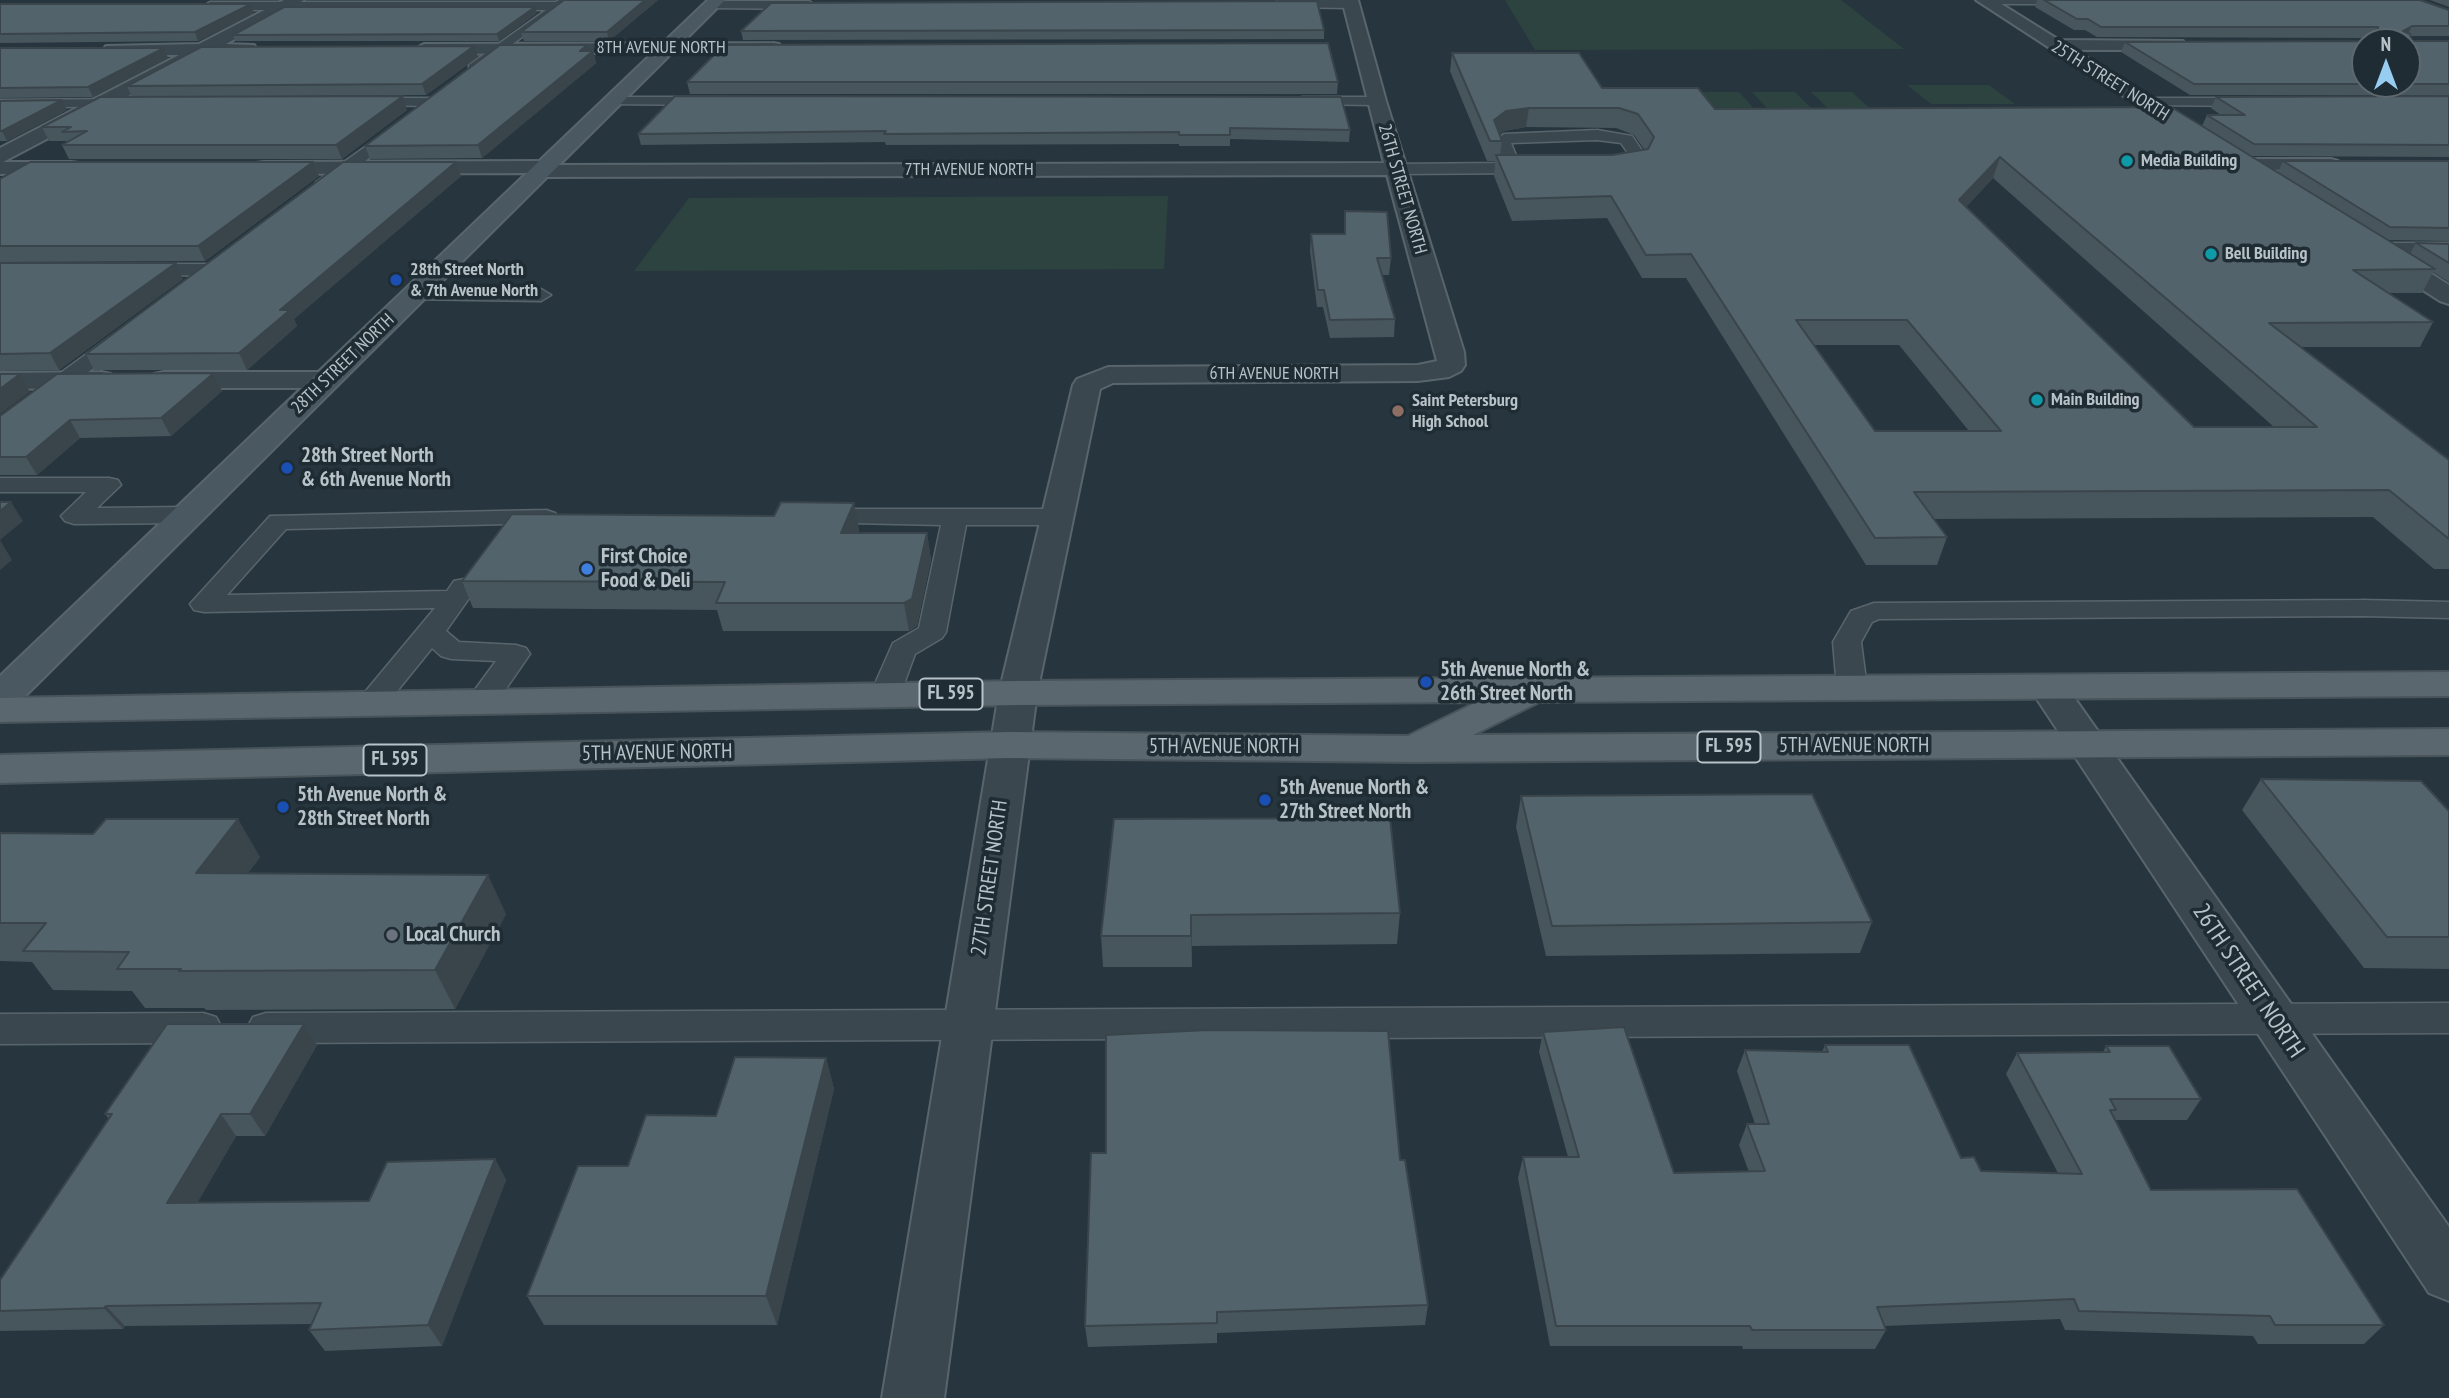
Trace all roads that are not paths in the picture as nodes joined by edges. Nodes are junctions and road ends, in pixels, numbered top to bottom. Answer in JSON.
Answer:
{"nodes":[{"id":1,"x":1984,"y":0,"type":"edge"},
{"id":2,"x":2073,"y":0,"type":"edge"},
{"id":3,"x":1351,"y":2,"type":"edge"},
{"id":4,"x":290,"y":3,"type":"edge"},
{"id":5,"x":563,"y":3,"type":"edge"},
{"id":6,"x":714,"y":3,"type":"edge"},
{"id":7,"x":1268,"y":4,"type":"edge"},
{"id":8,"x":823,"y":5,"type":"edge"},
{"id":9,"x":190,"y":6,"type":"edge"},
{"id":10,"x":2053,"y":45,"type":"junction"},
{"id":11,"x":2189,"y":45,"type":"edge"},
{"id":12,"x":666,"y":48,"type":"junction"},
{"id":13,"x":788,"y":48,"type":"edge"},
{"id":14,"x":404,"y":49,"type":"edge"},
{"id":15,"x":498,"y":49,"type":"junction"},
{"id":16,"x":94,"y":50,"type":"edge"},
{"id":17,"x":202,"y":50,"type":"junction"},
{"id":18,"x":270,"y":50,"type":"edge"},
{"id":19,"x":461,"y":79,"type":"edge"},
{"id":20,"x":613,"y":101,"type":"junction"},
{"id":21,"x":724,"y":101,"type":"edge"},
{"id":22,"x":1293,"y":101,"type":"edge"},
{"id":23,"x":1377,"y":101,"type":"junction"},
{"id":24,"x":349,"y":102,"type":"edge"},
{"id":25,"x":2144,"y":102,"type":"junction"},
{"id":26,"x":2269,"y":102,"type":"edge"},
{"id":27,"x":100,"y":103,"type":"junction"},
{"id":28,"x":142,"y":103,"type":"edge"},
{"id":29,"x":0,"y":104,"type":"edge"},
{"id":30,"x":0,"y":156,"type":"edge"},
{"id":31,"x":2246,"y":165,"type":"junction"},
{"id":32,"x":2354,"y":165,"type":"edge"},
{"id":33,"x":347,"y":167,"type":"junction"},
{"id":34,"x":0,"y":168,"type":"edge"},
{"id":35,"x":97,"y":168,"type":"edge"},
{"id":36,"x":1554,"y":168,"type":"edge"},
{"id":37,"x":1595,"y":168,"type":"edge"},
{"id":38,"x":1397,"y":169,"type":"junction"},
{"id":39,"x":1513,"y":169,"type":"junction"},
{"id":40,"x":538,"y":174,"type":"junction"},
{"id":41,"x":324,"y":185,"type":"junction"},
{"id":42,"x":0,"y":186,"type":"edge"},
{"id":43,"x":81,"y":186,"type":"edge"},
{"id":44,"x":2278,"y":186,"type":"edge"},
{"id":45,"x":303,"y":201,"type":"edge"},
{"id":46,"x":2355,"y":235,"type":"edge"},
{"id":47,"x":2376,"y":249,"type":"junction"},
{"id":48,"x":2449,"y":249,"type":"edge"},
{"id":49,"x":118,"y":270,"type":"edge"},
{"id":50,"x":190,"y":286,"type":"edge"},
{"id":51,"x":414,"y":295,"type":"junction"},
{"id":52,"x":541,"y":295,"type":"dead end"},
{"id":53,"x":2449,"y":296,"type":"edge"},
{"id":54,"x":138,"y":326,"type":"edge"},
{"id":55,"x":1439,"y":371,"type":"joint"},
{"id":56,"x":1108,"y":374,"type":"joint"},
{"id":57,"x":327,"y":380,"type":"junction"},
{"id":58,"x":0,"y":381,"type":"edge"},
{"id":59,"x":65,"y":381,"type":"junction"},
{"id":60,"x":0,"y":428,"type":"edge"},
{"id":61,"x":0,"y":485,"type":"edge"},
{"id":62,"x":187,"y":515,"type":"junction"},
{"id":63,"x":794,"y":517,"type":"edge"},
{"id":64,"x":955,"y":517,"type":"junction"},
{"id":65,"x":1058,"y":517,"type":"junction"},
{"id":66,"x":567,"y":518,"type":"edge"},
{"id":67,"x":514,"y":519,"type":"junction"},
{"id":68,"x":455,"y":599,"type":"junction"},
{"id":69,"x":2449,"y":610,"type":"edge"},
{"id":70,"x":431,"y":632,"type":"junction"},
{"id":71,"x":2449,"y":684,"type":"edge"},
{"id":72,"x":2048,"y":687,"type":"junction"},
{"id":73,"x":1852,"y":688,"type":"junction"},
{"id":74,"x":1532,"y":690,"type":"junction"},
{"id":75,"x":1018,"y":693,"type":"junction"},
{"id":76,"x":885,"y":695,"type":"junction"},
{"id":77,"x":0,"y":698,"type":"edge"},
{"id":78,"x":481,"y":702,"type":"junction"},
{"id":79,"x":370,"y":704,"type":"junction"},
{"id":80,"x":0,"y":710,"type":"edge"},
{"id":81,"x":2449,"y":742,"type":"edge"},
{"id":82,"x":1009,"y":745,"type":"junction"},
{"id":83,"x":2087,"y":745,"type":"junction"},
{"id":84,"x":1413,"y":748,"type":"junction"},
{"id":85,"x":0,"y":769,"type":"edge"},
{"id":86,"x":2449,"y":1018,"type":"edge"},
{"id":87,"x":2274,"y":1019,"type":"junction"},
{"id":88,"x":969,"y":1025,"type":"junction"},
{"id":89,"x":0,"y":1029,"type":"edge"},
{"id":90,"x":2449,"y":1274,"type":"edge"},
{"id":91,"x":913,"y":1398,"type":"edge"}],
"edges":[{"from":1,"to":2,"type":"lane"},
{"from":1,"to":10,"type":"street","name":"25TH STREET NORTH"},
{"from":3,"to":7,"type":"lane"},
{"from":3,"to":23,"type":"street","name":"26TH STREET NORTH"},
{"from":4,"to":5,"type":"lane"},
{"from":4,"to":9,"type":"lane"},
{"from":4,"to":17,"type":"street"},
{"from":5,"to":15,"type":"lane"},
{"from":6,"to":8,"type":"lane"},
{"from":6,"to":12,"type":"street","name":"28TH STREET NORTH"},
{"from":10,"to":11,"type":"street"},
{"from":10,"to":25,"type":"street","name":"25TH STREET NORTH"},
{"from":12,"to":13,"type":"street","name":"8TH AVENUE NORTH"},
{"from":12,"to":15,"type":"street","name":"8TH AVENUE NORTH"},
{"from":12,"to":20,"type":"street","name":"28TH STREET NORTH"},
{"from":14,"to":15,"type":"street","name":"8TH AVENUE NORTH"},
{"from":15,"to":19,"type":"lane"},
{"from":16,"to":17,"type":"street"},
{"from":17,"to":18,"type":"street"},
{"from":17,"to":27,"type":"street"},
{"from":20,"to":21,"type":"lane"},
{"from":20,"to":40,"type":"street","name":"28TH STREET NORTH"},
{"from":22,"to":23,"type":"lane"},
{"from":23,"to":38,"type":"street","name":"26TH STREET NORTH"},
{"from":24,"to":33,"type":"lane"},
{"from":25,"to":26,"type":"lane"},
{"from":25,"to":31,"type":"street","name":"25TH STREET NORTH"},
{"from":27,"to":28,"type":"lane"},
{"from":27,"to":29,"type":"lane"},
{"from":27,"to":30,"type":"street"},
{"from":31,"to":32,"type":"street"},
{"from":31,"to":44,"type":"street","name":"25TH STREET NORTH"},
{"from":33,"to":40,"type":"street","name":"7TH AVENUE NORTH"},
{"from":33,"to":41,"type":"lane"},
{"from":33,"to":41,"type":"street","name":"7TH AVENUE NORTH"},
{"from":34,"to":35,"type":"street"},
{"from":36,"to":39,"type":"lane"},
{"from":37,"to":39,"type":"lane"},
{"from":38,"to":39,"type":"lane"},
{"from":38,"to":40,"type":"street","name":"7TH AVENUE NORTH"},
{"from":38,"to":55,"type":"street","name":"26TH STREET NORTH"},
{"from":40,"to":41,"type":"street","name":"7TH AVENUE NORTH"},
{"from":40,"to":51,"type":"street","name":"28TH STREET NORTH"},
{"from":41,"to":45,"type":"lane"},
{"from":42,"to":43,"type":"street"},
{"from":46,"to":47,"type":"street"},
{"from":47,"to":48,"type":"lane"},
{"from":47,"to":53,"type":"street"},
{"from":49,"to":50,"type":"lane"},
{"from":51,"to":52,"type":"lane"},
{"from":51,"to":57,"type":"street","name":"28TH STREET NORTH"},
{"from":54,"to":59,"type":"lane"},
{"from":55,"to":56,"type":"street","name":"6TH AVENUE NORTH"},
{"from":56,"to":65,"type":"street","name":"27TH STREET NORTH"},
{"from":57,"to":59,"type":"street"},
{"from":57,"to":62,"type":"street","name":"28TH STREET NORTH"},
{"from":58,"to":59,"type":"street"},
{"from":59,"to":60,"type":"lane"},
{"from":61,"to":62,"type":"lane"},
{"from":62,"to":77,"type":"street","name":"28TH STREET NORTH"},
{"from":63,"to":64,"type":"lane"},
{"from":64,"to":65,"type":"lane"},
{"from":64,"to":76,"type":"lane"},
{"from":65,"to":75,"type":"street","name":"27TH STREET NORTH"},
{"from":66,"to":67,"type":"lane"},
{"from":67,"to":68,"type":"lane"},
{"from":67,"to":68,"type":"lane"},
{"from":68,"to":70,"type":"lane"},
{"from":69,"to":73,"type":"lane"},
{"from":70,"to":78,"type":"lane"},
{"from":70,"to":79,"type":"lane"},
{"from":71,"to":72,"type":"main road","number":"FL 595"},
{"from":72,"to":73,"type":"main road","number":"FL 595"},
{"from":72,"to":83,"type":"street","name":"26TH STREET NORTH"},
{"from":73,"to":74,"type":"main road","number":"FL 595"},
{"from":74,"to":75,"type":"main road","number":"FL 595"},
{"from":74,"to":84,"type":"main road"},
{"from":75,"to":76,"type":"main road","number":"FL 595"},
{"from":75,"to":82,"type":"street","name":"27TH STREET NORTH"},
{"from":76,"to":78,"type":"main road","number":"FL 595"},
{"from":78,"to":79,"type":"main road","number":"FL 595"},
{"from":79,"to":80,"type":"main road","number":"FL 595"},
{"from":81,"to":83,"type":"main road","name":"5TH AVENUE NORTH","number":"FL 595"},
{"from":82,"to":84,"type":"main road","name":"5TH AVENUE NORTH","number":"FL 595"},
{"from":82,"to":85,"type":"main road","name":"5TH AVENUE NORTH","number":"FL 595"},
{"from":82,"to":88,"type":"street","name":"27TH STREET NORTH"},
{"from":83,"to":84,"type":"main road","name":"5TH AVENUE NORTH","number":"FL 595"},
{"from":83,"to":87,"type":"street","name":"26TH STREET NORTH"},
{"from":86,"to":87,"type":"lane"},
{"from":87,"to":88,"type":"lane"},
{"from":87,"to":90,"type":"street","name":"26TH STREET NORTH"},
{"from":88,"to":89,"type":"lane"},
{"from":88,"to":91,"type":"street","name":"27TH STREET NORTH"}]}
